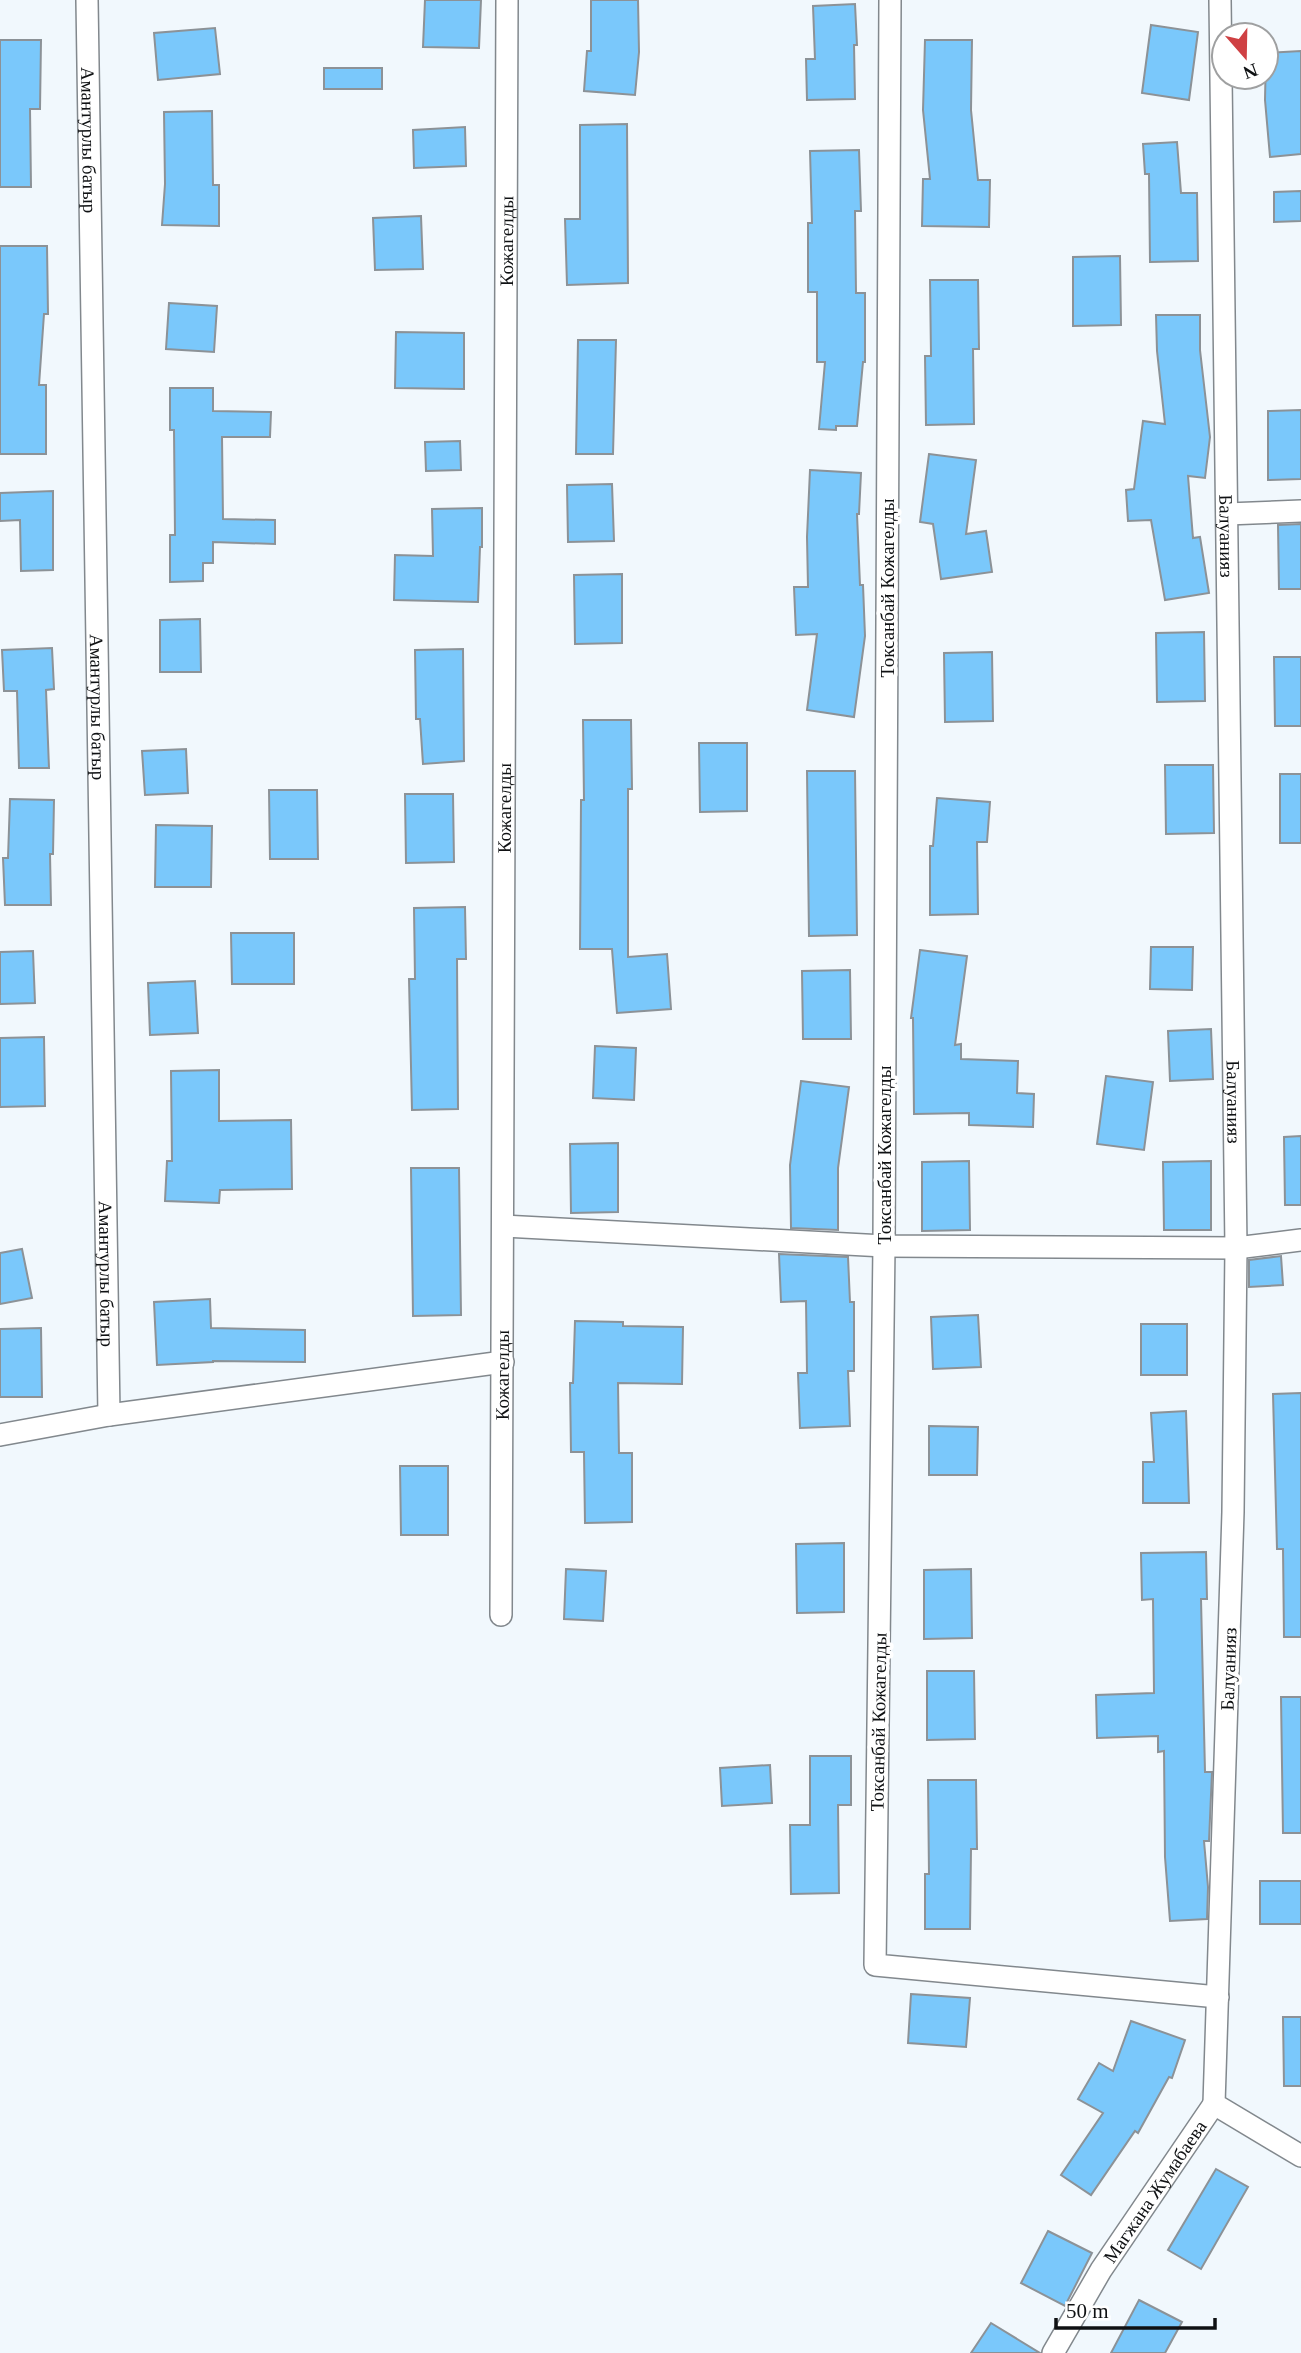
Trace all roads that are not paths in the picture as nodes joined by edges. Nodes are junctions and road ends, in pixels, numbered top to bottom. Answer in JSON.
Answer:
{"nodes":[{"id":1,"x":87,"y":0,"type":"edge"},
{"id":2,"x":507,"y":0,"type":"edge"},
{"id":3,"x":890,"y":0,"type":"edge"},
{"id":4,"x":1220,"y":0,"type":"edge"},
{"id":5,"x":1301,"y":511,"type":"edge"},
{"id":6,"x":1227,"y":514,"type":"junction"},
{"id":7,"x":503,"y":1226,"type":"junction"},
{"id":8,"x":1301,"y":1240,"type":"edge"},
{"id":9,"x":884,"y":1246,"type":"junction"},
{"id":10,"x":1236,"y":1248,"type":"junction"},
{"id":11,"x":503,"y":1362,"type":"junction"},
{"id":12,"x":109,"y":1415,"type":"junction"},
{"id":13,"x":0,"y":1435,"type":"edge"},
{"id":14,"x":501,"y":1615,"type":"dead end"},
{"id":15,"x":1218,"y":1997,"type":"junction"},
{"id":16,"x":1214,"y":2104,"type":"junction"},
{"id":17,"x":1301,"y":2156,"type":"edge"},
{"id":18,"x":1053,"y":2353,"type":"edge"}],
"edges":[{"from":1,"to":12,"type":"street","name":"Амантурлы батыр"},
{"from":2,"to":7,"type":"street","name":"Кожагелды"},
{"from":3,"to":9,"type":"street","name":"Токсанбай Кожагелды"},
{"from":4,"to":6,"type":"street","name":"Балуанияз"},
{"from":5,"to":6,"type":"street"},
{"from":6,"to":10,"type":"street","name":"Балуанияз"},
{"from":7,"to":9,"type":"street"},
{"from":7,"to":11,"type":"street","name":"Кожагелды"},
{"from":8,"to":10,"type":"street"},
{"from":9,"to":10,"type":"street"},
{"from":9,"to":15,"type":"street","name":"Токсанбай Кожагелды"},
{"from":10,"to":15,"type":"street","name":"Балуанияз"},
{"from":11,"to":12,"type":"street"},
{"from":11,"to":14,"type":"street","name":"Кожагелды"},
{"from":12,"to":13,"type":"street"},
{"from":15,"to":16,"type":"street","name":"Балуанияз"},
{"from":16,"to":17,"type":"street"},
{"from":16,"to":18,"type":"street","name":"Магжана Жумабаева"}]}
